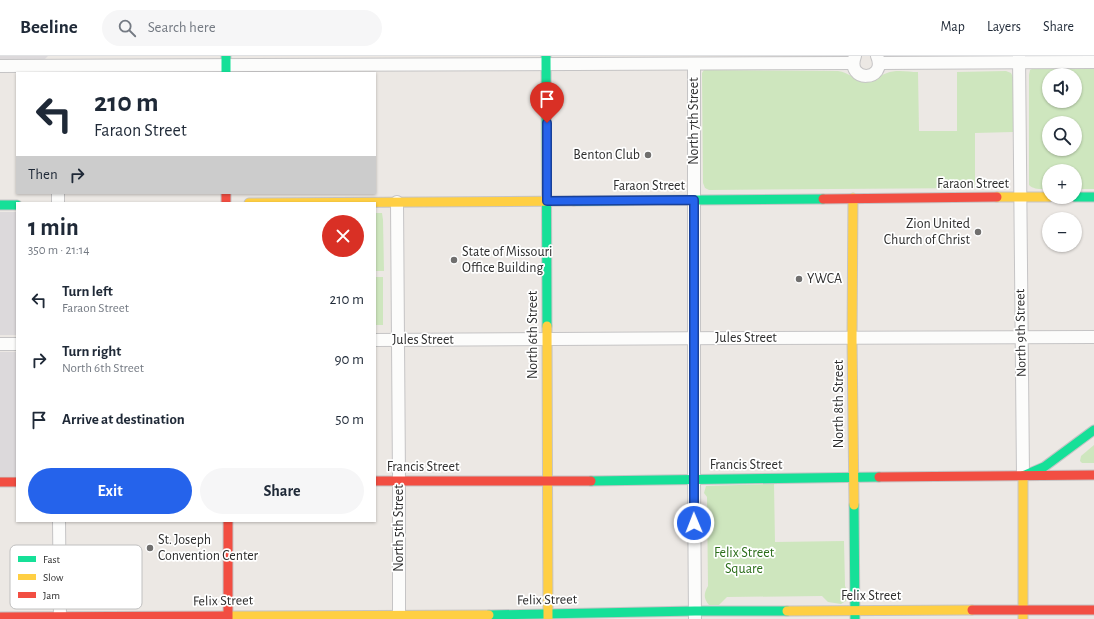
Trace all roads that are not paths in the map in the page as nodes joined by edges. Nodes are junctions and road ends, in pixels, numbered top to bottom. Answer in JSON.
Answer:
{"nodes":[{"id":1,"x":1019,"y":59,"type":"edge"},
{"id":2,"x":394,"y":60,"type":"edge"},
{"id":3,"x":546,"y":60,"type":"edge"},
{"id":4,"x":753,"y":60,"type":"edge"},
{"id":5,"x":854,"y":60,"type":"edge"},
{"id":6,"x":878,"y":60,"type":"edge"},
{"id":7,"x":1094,"y":62,"type":"edge"},
{"id":8,"x":694,"y":64,"type":"junction"},
{"id":9,"x":58,"y":65,"type":"edge"},
{"id":10,"x":226,"y":65,"type":"edge"},
{"id":11,"x":0,"y":66,"type":"edge"},
{"id":12,"x":1019,"y":197,"type":"junction"},
{"id":13,"x":1042,"y":197,"type":"edge"},
{"id":14,"x":1082,"y":197,"type":"edge"},
{"id":15,"x":1094,"y":197,"type":"edge"},
{"id":16,"x":853,"y":198,"type":"junction"},
{"id":17,"x":694,"y":200,"type":"junction"},
{"id":18,"x":547,"y":201,"type":"junction"},
{"id":19,"x":376,"y":202,"type":"edge"},
{"id":20,"x":397,"y":202,"type":"junction"},
{"id":21,"x":0,"y":205,"type":"edge"},
{"id":22,"x":16,"y":205,"type":"edge"},
{"id":23,"x":1094,"y":337,"type":"edge"},
{"id":24,"x":694,"y":338,"type":"junction"},
{"id":25,"x":1021,"y":338,"type":"junction"},
{"id":26,"x":547,"y":339,"type":"junction"},
{"id":27,"x":852,"y":339,"type":"junction"},
{"id":28,"x":376,"y":340,"type":"edge"},
{"id":29,"x":397,"y":340,"type":"junction"},
{"id":30,"x":0,"y":344,"type":"edge"},
{"id":31,"x":16,"y":344,"type":"edge"},
{"id":32,"x":1094,"y":430,"type":"edge"},
{"id":33,"x":1094,"y":475,"type":"edge"},
{"id":34,"x":1023,"y":476,"type":"junction"},
{"id":35,"x":853,"y":478,"type":"junction"},
{"id":36,"x":694,"y":479,"type":"junction"},
{"id":37,"x":399,"y":480,"type":"junction"},
{"id":38,"x":376,"y":481,"type":"edge"},
{"id":39,"x":0,"y":482,"type":"edge"},
{"id":40,"x":16,"y":482,"type":"edge"},
{"id":41,"x":548,"y":482,"type":"junction"},
{"id":42,"x":59,"y":522,"type":"edge"},
{"id":43,"x":228,"y":522,"type":"edge"},
{"id":44,"x":59,"y":545,"type":"edge"},
{"id":45,"x":1094,"y":610,"type":"edge"},
{"id":46,"x":1023,"y":614,"type":"edge"},
{"id":47,"x":695,"y":615,"type":"edge"},
{"id":48,"x":855,"y":615,"type":"edge"},
{"id":49,"x":548,"y":616,"type":"edge"},
{"id":50,"x":0,"y":617,"type":"edge"},
{"id":51,"x":228,"y":617,"type":"edge"},
{"id":52,"x":398,"y":617,"type":"edge"},
{"id":53,"x":60,"y":618,"type":"edge"}],
"edges":[{"from":1,"to":6,"type":"street"},
{"from":1,"to":7,"type":"street"},
{"from":1,"to":12,"type":"street","name":"North 9th Street"},
{"from":2,"to":3,"type":"street"},
{"from":2,"to":10,"type":"street"},
{"from":3,"to":8,"type":"street"},
{"from":3,"to":18,"type":"street","name":"North 6th Street"},
{"from":4,"to":5,"type":"street"},
{"from":4,"to":8,"type":"street"},
{"from":5,"to":6,"type":"street"},
{"from":8,"to":17,"type":"street","name":"North 7th Street"},
{"from":9,"to":10,"type":"street"},
{"from":9,"to":11,"type":"street"},
{"from":12,"to":13,"type":"street","name":"Faraon Street"},
{"from":12,"to":16,"type":"street","name":"Faraon Street"},
{"from":12,"to":25,"type":"street","name":"North 9th Street"},
{"from":14,"to":15,"type":"street"},
{"from":16,"to":17,"type":"street","name":"Faraon Street"},
{"from":16,"to":27,"type":"street","name":"North 8th Street"},
{"from":17,"to":18,"type":"street","name":"Faraon Street"},
{"from":17,"to":24,"type":"street","name":"North 7th Street"},
{"from":18,"to":20,"type":"street","name":"Faraon Street"},
{"from":18,"to":26,"type":"street","name":"North 6th Street"},
{"from":19,"to":20,"type":"street","name":"Faraon Street"},
{"from":20,"to":29,"type":"street","name":"North 5th Street"},
{"from":21,"to":22,"type":"street"},
{"from":23,"to":25,"type":"street","name":"Jules Street"},
{"from":24,"to":26,"type":"street","name":"Jules Street"},
{"from":24,"to":27,"type":"street","name":"Jules Street"},
{"from":24,"to":36,"type":"street","name":"North 7th Street"},
{"from":25,"to":27,"type":"street","name":"Jules Street"},
{"from":25,"to":34,"type":"street","name":"North 9th Street"},
{"from":26,"to":29,"type":"street","name":"Jules Street"},
{"from":26,"to":41,"type":"street","name":"North 6th Street"},
{"from":27,"to":35,"type":"street","name":"North 8th Street"},
{"from":28,"to":29,"type":"street","name":"Jules Street"},
{"from":29,"to":37,"type":"street","name":"North 5th Street"},
{"from":30,"to":31,"type":"street"},
{"from":32,"to":34,"type":"street"},
{"from":33,"to":34,"type":"street","name":"Francis Street"},
{"from":34,"to":35,"type":"street","name":"Francis Street"},
{"from":34,"to":46,"type":"street","name":"North 9th Street"},
{"from":35,"to":36,"type":"street","name":"Francis Street"},
{"from":35,"to":48,"type":"street","name":"North 8th Street"},
{"from":36,"to":41,"type":"street","name":"Francis Street"},
{"from":36,"to":47,"type":"street","name":"North 7th Street"},
{"from":37,"to":38,"type":"street","name":"Francis Street"},
{"from":37,"to":41,"type":"street","name":"Francis Street"},
{"from":37,"to":52,"type":"street","name":"North 5th Street"},
{"from":39,"to":40,"type":"street"},
{"from":41,"to":49,"type":"street","name":"North 6th Street"},
{"from":42,"to":44,"type":"street"},
{"from":43,"to":51,"type":"street"},
{"from":45,"to":46,"type":"street","name":"Felix Street"},
{"from":46,"to":48,"type":"street","name":"Felix Street"},
{"from":47,"to":48,"type":"street","name":"Felix Street"},
{"from":47,"to":49,"type":"street","name":"Felix Street"},
{"from":49,"to":52,"type":"street","name":"Felix Street"},
{"from":50,"to":53,"type":"street","name":"Felix Street"},
{"from":51,"to":52,"type":"street","name":"Felix Street"},
{"from":51,"to":53,"type":"street","name":"Felix Street"}]}
